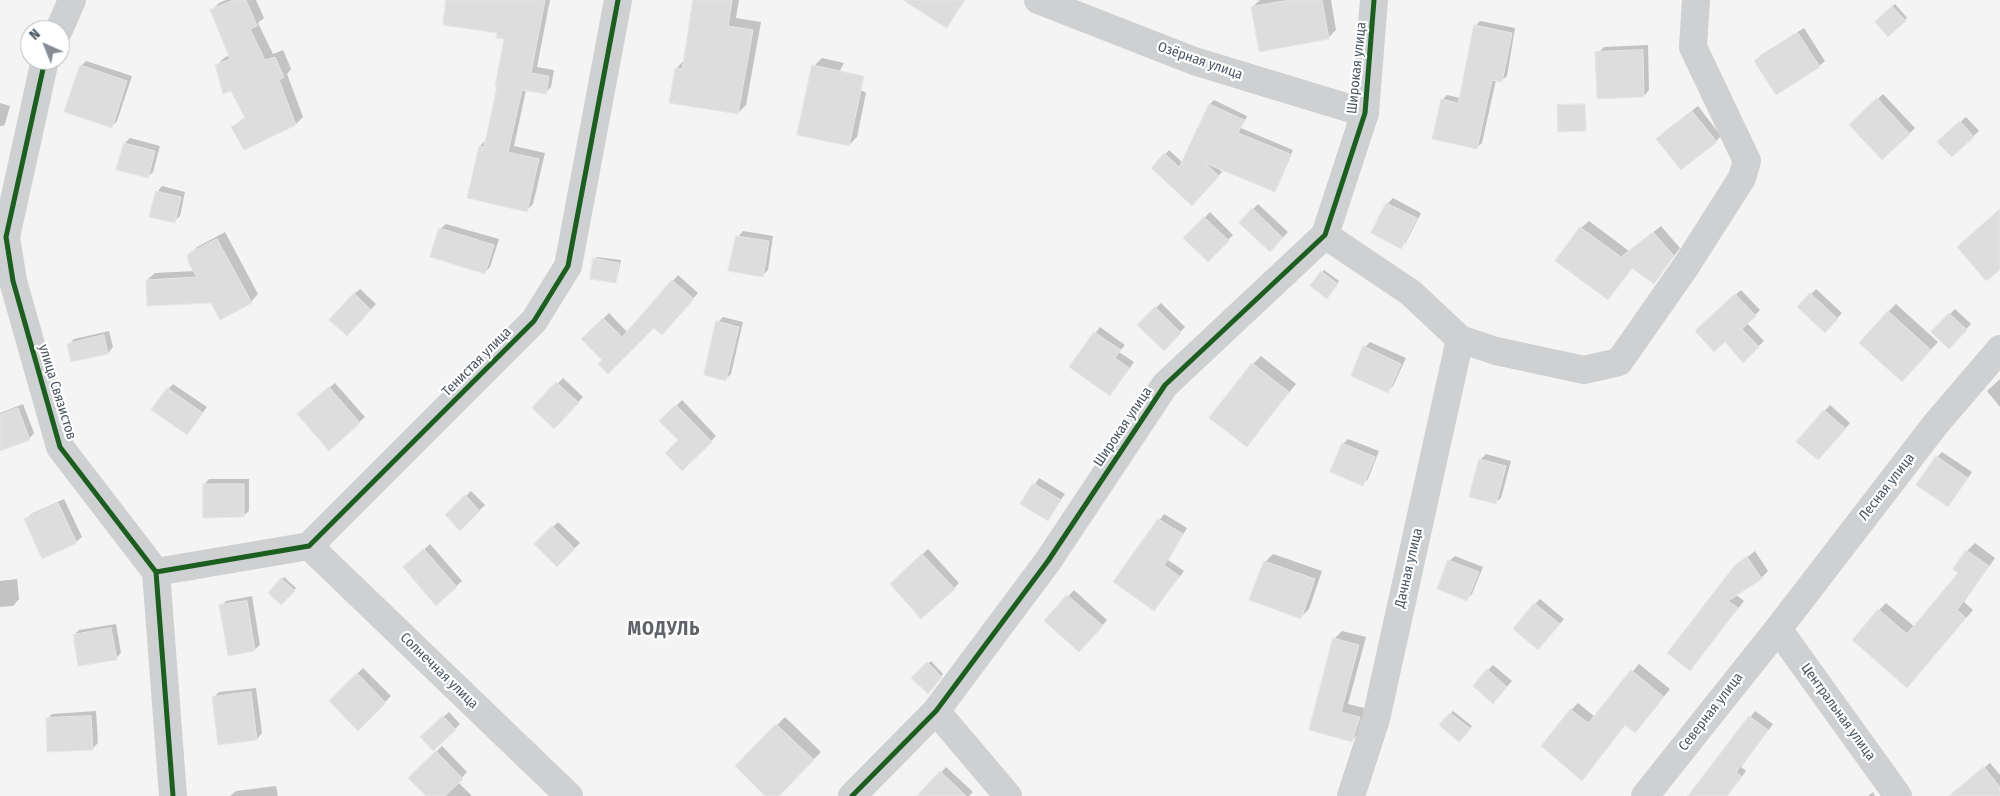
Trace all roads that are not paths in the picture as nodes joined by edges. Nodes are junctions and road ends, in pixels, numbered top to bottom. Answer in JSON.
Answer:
{"nodes":[{"id":1,"x":72,"y":0,"type":"edge"},
{"id":2,"x":618,"y":0,"type":"edge"},
{"id":3,"x":1038,"y":0,"type":"edge"},
{"id":4,"x":1374,"y":0,"type":"edge"},
{"id":5,"x":1696,"y":0,"type":"edge"},
{"id":6,"x":63,"y":20,"type":"edge"},
{"id":7,"x":43,"y":70,"type":"edge"},
{"id":8,"x":1366,"y":113,"type":"junction"},
{"id":9,"x":1324,"y":235,"type":"junction"},
{"id":10,"x":3,"y":236,"type":"edge"},
{"id":11,"x":1460,"y":339,"type":"junction"},
{"id":12,"x":2000,"y":349,"type":"edge"},
{"id":13,"x":309,"y":546,"type":"junction"},
{"id":14,"x":156,"y":572,"type":"junction"},
{"id":15,"x":1778,"y":629,"type":"junction"},
{"id":16,"x":936,"y":711,"type":"junction"},
{"id":17,"x":172,"y":796,"type":"edge"},
{"id":18,"x":570,"y":796,"type":"edge"},
{"id":19,"x":852,"y":796,"type":"edge"},
{"id":20,"x":1008,"y":796,"type":"edge"},
{"id":21,"x":1352,"y":796,"type":"edge"},
{"id":22,"x":1645,"y":796,"type":"edge"},
{"id":23,"x":1898,"y":796,"type":"edge"}],
"edges":[{"from":1,"to":6,"type":"street"},
{"from":2,"to":13,"type":"street","name":"Тенистая улица"},
{"from":3,"to":8,"type":"street","name":"Озёрная улица"},
{"from":4,"to":8,"type":"street","name":"Широкая улица"},
{"from":5,"to":11,"type":"street"},
{"from":7,"to":10,"type":"street","name":"улица Связистов"},
{"from":8,"to":9,"type":"street","name":"Широкая улица"},
{"from":9,"to":11,"type":"street"},
{"from":9,"to":16,"type":"street","name":"Широкая улица"},
{"from":10,"to":14,"type":"street","name":"улица Связистов"},
{"from":11,"to":21,"type":"street","name":"Дачная улица"},
{"from":12,"to":15,"type":"street","name":"Лесная улица"},
{"from":13,"to":14,"type":"street"},
{"from":13,"to":18,"type":"street","name":"Солнечная улица"},
{"from":14,"to":17,"type":"street"},
{"from":15,"to":22,"type":"street","name":"Северная улица"},
{"from":15,"to":23,"type":"street","name":"Центральная улица"},
{"from":16,"to":19,"type":"street","name":"Широкая улица"},
{"from":16,"to":20,"type":"street"}]}
